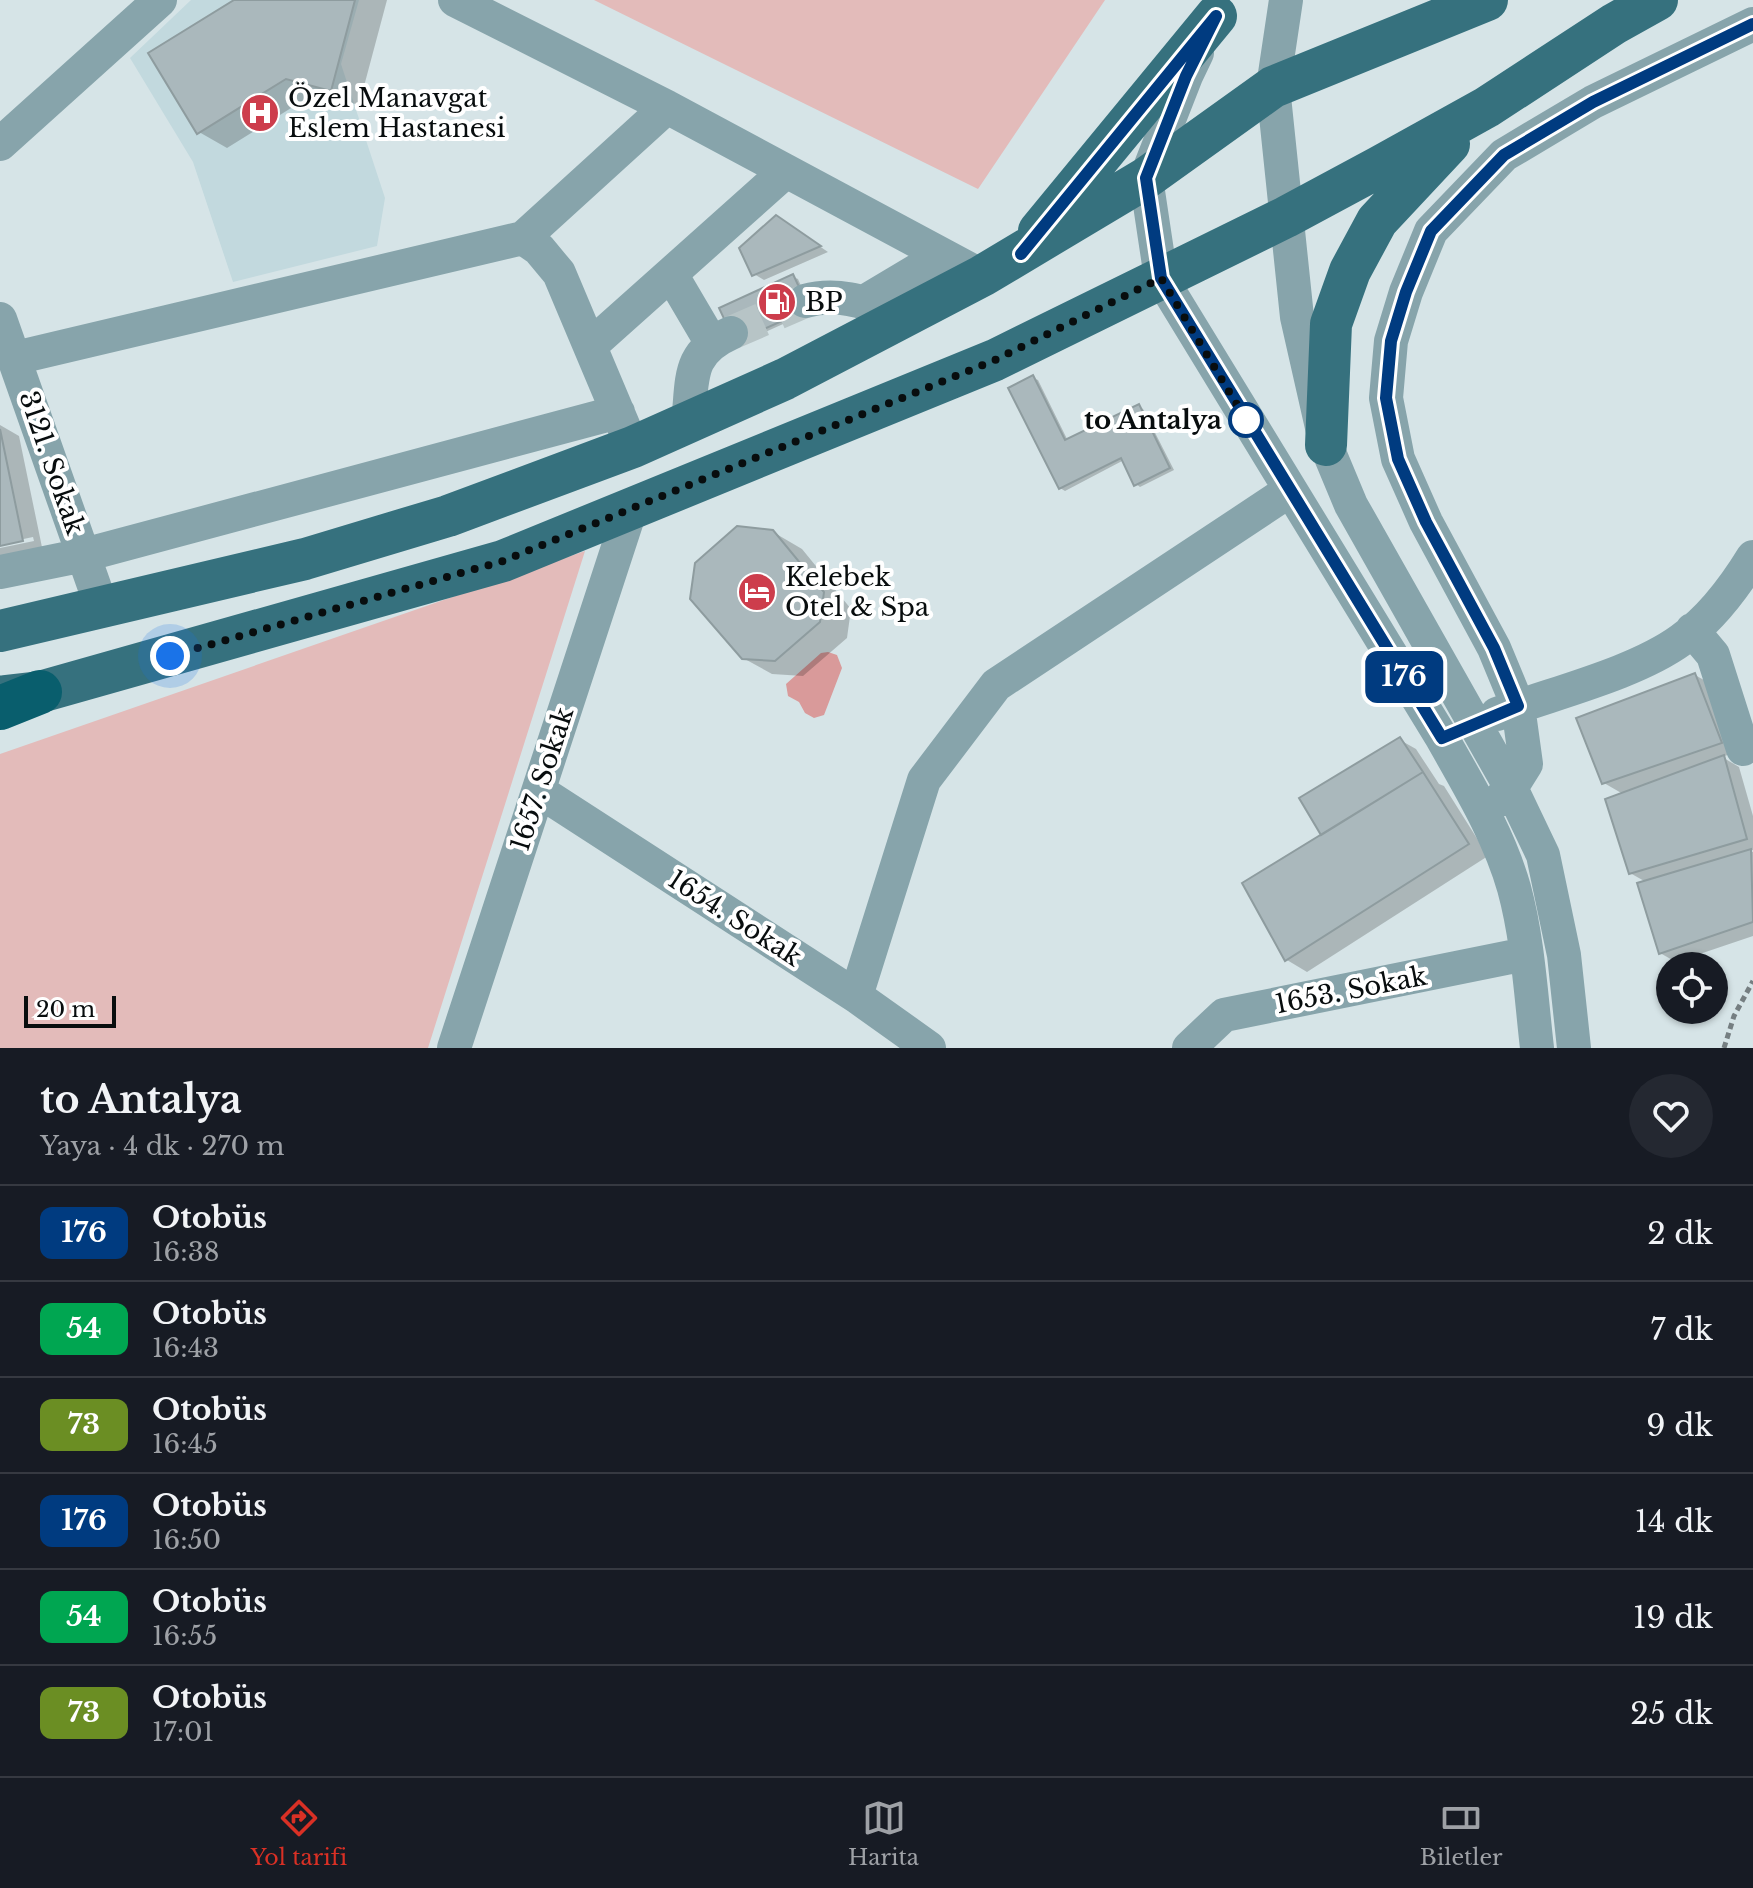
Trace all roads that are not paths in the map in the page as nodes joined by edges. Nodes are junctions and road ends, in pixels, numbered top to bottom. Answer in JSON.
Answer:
{"nodes":[{"id":1,"x":160,"y":0,"type":"edge"},
{"id":2,"x":455,"y":0,"type":"edge"},
{"id":3,"x":1286,"y":0,"type":"edge"},
{"id":4,"x":1657,"y":0,"type":"edge"},
{"id":5,"x":1457,"y":4,"type":"edge"},
{"id":6,"x":1219,"y":8,"type":"edge"},
{"id":7,"x":1753,"y":24,"type":"edge"},
{"id":8,"x":1273,"y":87,"type":"junction"},
{"id":9,"x":667,"y":107,"type":"junction"},
{"id":10,"x":1487,"y":107,"type":"junction"},
{"id":11,"x":0,"y":144,"type":"edge"},
{"id":12,"x":786,"y":171,"type":"junction"},
{"id":13,"x":1146,"y":178,"type":"junction"},
{"id":14,"x":1286,"y":217,"type":"junction"},
{"id":15,"x":523,"y":238,"type":"junction"},
{"id":16,"x":1021,"y":254,"type":"junction"},
{"id":17,"x":943,"y":255,"type":"junction"},
{"id":18,"x":671,"y":274,"type":"junction"},
{"id":19,"x":982,"y":276,"type":"junction"},
{"id":20,"x":1161,"y":278,"type":"junction"},
{"id":21,"x":805,"y":301,"type":"tunnel mouth"},
{"id":22,"x":864,"y":302,"type":"junction"},
{"id":23,"x":906,"y":316,"type":"junction"},
{"id":24,"x":0,"y":319,"type":"edge"},
{"id":25,"x":590,"y":346,"type":"junction"},
{"id":26,"x":15,"y":358,"type":"junction"},
{"id":27,"x":688,"y":423,"type":"junction"},
{"id":28,"x":625,"y":430,"type":"junction"},
{"id":29,"x":1326,"y":445,"type":"junction"},
{"id":30,"x":1289,"y":491,"type":"junction"},
{"id":31,"x":630,"y":511,"type":"junction"},
{"id":32,"x":84,"y":555,"type":"junction"},
{"id":33,"x":1753,"y":557,"type":"edge"},
{"id":34,"x":0,"y":572,"type":"edge"},
{"id":35,"x":102,"y":608,"type":"junction"},
{"id":36,"x":1692,"y":630,"type":"junction"},
{"id":37,"x":0,"y":631,"type":"edge"},
{"id":38,"x":20,"y":694,"type":"edge"},
{"id":39,"x":1518,"y":706,"type":"junction"},
{"id":40,"x":0,"y":708,"type":"edge"},
{"id":41,"x":1475,"y":723,"type":"junction"},
{"id":42,"x":1442,"y":738,"type":"junction"},
{"id":43,"x":1743,"y":749,"type":"dead end"},
{"id":44,"x":1511,"y":788,"type":"junction"},
{"id":45,"x":539,"y":791,"type":"junction"},
{"id":46,"x":1485,"y":815,"type":"junction"},
{"id":47,"x":1526,"y":954,"type":"junction"},
{"id":48,"x":856,"y":996,"type":"junction"},
{"id":49,"x":454,"y":1048,"type":"edge"},
{"id":50,"x":929,"y":1048,"type":"edge"},
{"id":51,"x":1189,"y":1048,"type":"edge"},
{"id":52,"x":1537,"y":1048,"type":"edge"},
{"id":53,"x":1574,"y":1048,"type":"edge"}],
"edges":[{"from":1,"to":11,"type":"street"},
{"from":2,"to":9,"type":"street"},
{"from":3,"to":8,"type":"street"},
{"from":4,"to":10,"type":"main road"},
{"from":5,"to":8,"type":"main road"},
{"from":6,"to":13,"type":"street"},
{"from":6,"to":16,"type":"main road"},
{"from":7,"to":39,"type":"street"},
{"from":8,"to":13,"type":"main road"},
{"from":8,"to":14,"type":"street"},
{"from":9,"to":12,"type":"street"},
{"from":9,"to":15,"type":"street"},
{"from":10,"to":14,"type":"main road"},
{"from":10,"to":29,"type":"main road"},
{"from":12,"to":17,"type":"street"},
{"from":12,"to":18,"type":"street"},
{"from":13,"to":16,"type":"main road"},
{"from":13,"to":20,"type":"street"},
{"from":14,"to":20,"type":"main road"},
{"from":14,"to":29,"type":"street"},
{"from":15,"to":25,"type":"street"},
{"from":15,"to":26,"type":"street"},
{"from":16,"to":19,"type":"main road"},
{"from":17,"to":19,"type":"street"},
{"from":17,"to":22,"type":"street"},
{"from":18,"to":25,"type":"street"},
{"from":18,"to":27,"type":"street"},
{"from":19,"to":23,"type":"main road"},
{"from":20,"to":30,"type":"street"},
{"from":20,"to":31,"type":"main road"},
{"from":21,"to":22,"type":"street"},
{"from":22,"to":23,"type":"street"},
{"from":23,"to":27,"type":"main road"},
{"from":24,"to":26,"type":"street","name":"3121. Sokak"},
{"from":25,"to":28,"type":"street"},
{"from":26,"to":32,"type":"street","name":"3121. Sokak"},
{"from":27,"to":28,"type":"main road"},
{"from":28,"to":32,"type":"street"},
{"from":28,"to":35,"type":"main road"},
{"from":29,"to":41,"type":"street"},
{"from":30,"to":42,"type":"street"},
{"from":30,"to":48,"type":"street"},
{"from":31,"to":38,"type":"main road"},
{"from":31,"to":45,"type":"street","name":"1657. Sokak"},
{"from":32,"to":34,"type":"street"},
{"from":32,"to":35,"type":"street","name":"3121. Sokak"},
{"from":33,"to":36,"type":"street"},
{"from":35,"to":37,"type":"main road"},
{"from":36,"to":39,"type":"street"},
{"from":36,"to":43,"type":"street"},
{"from":38,"to":40,"type":"highway"},
{"from":39,"to":41,"type":"street"},
{"from":39,"to":44,"type":"street"},
{"from":41,"to":42,"type":"street"},
{"from":41,"to":44,"type":"street"},
{"from":42,"to":46,"type":"street"},
{"from":44,"to":46,"type":"street"},
{"from":44,"to":53,"type":"street"},
{"from":45,"to":48,"type":"street","name":"1654. Sokak"},
{"from":45,"to":49,"type":"street","name":"1657. Sokak"},
{"from":46,"to":47,"type":"street"},
{"from":47,"to":51,"type":"street","name":"1653. Sokak"},
{"from":47,"to":52,"type":"street"},
{"from":48,"to":50,"type":"street","name":"1654. Sokak"}]}
